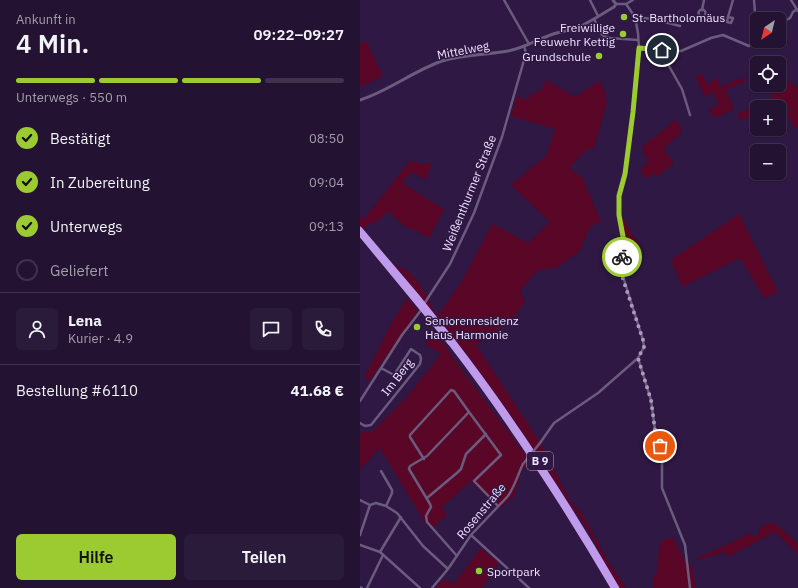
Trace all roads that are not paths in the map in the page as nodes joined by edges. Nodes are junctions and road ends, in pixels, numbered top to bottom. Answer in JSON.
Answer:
{"nodes":[{"id":1,"x":504,"y":0,"type":"edge"},
{"id":2,"x":590,"y":0,"type":"edge"},
{"id":3,"x":613,"y":0,"type":"edge"},
{"id":4,"x":633,"y":0,"type":"edge"},
{"id":5,"x":704,"y":0,"type":"edge"},
{"id":6,"x":733,"y":0,"type":"edge"},
{"id":7,"x":754,"y":0,"type":"edge"},
{"id":8,"x":792,"y":0,"type":"edge"},
{"id":9,"x":616,"y":4,"type":"junction"},
{"id":10,"x":626,"y":4,"type":"junction"},
{"id":11,"x":796,"y":5,"type":"edge"},
{"id":12,"x":702,"y":10,"type":"dead end"},
{"id":13,"x":798,"y":10,"type":"edge"},
{"id":14,"x":755,"y":12,"type":"edge"},
{"id":15,"x":598,"y":16,"type":"junction"},
{"id":16,"x":635,"y":17,"type":"junction"},
{"id":17,"x":728,"y":17,"type":"dead end"},
{"id":18,"x":594,"y":19,"type":"junction"},
{"id":19,"x":786,"y":20,"type":"edge"},
{"id":20,"x":680,"y":26,"type":"dead end"},
{"id":21,"x":638,"y":40,"type":"junction"},
{"id":22,"x":529,"y":44,"type":"junction"},
{"id":23,"x":750,"y":44,"type":"edge"},
{"id":24,"x":524,"y":46,"type":"junction"},
{"id":25,"x":639,"y":48,"type":"junction"},
{"id":26,"x":662,"y":50,"type":"junction"},
{"id":27,"x":360,"y":100,"type":"edge"},
{"id":28,"x":690,"y":115,"type":"dead end"},
{"id":29,"x":360,"y":229,"type":"edge"},
{"id":30,"x":360,"y":234,"type":"edge"},
{"id":31,"x":452,"y":342,"type":"junction"},
{"id":32,"x":638,"y":358,"type":"junction"},
{"id":33,"x":381,"y":368,"type":"junction"},
{"id":34,"x":360,"y":401,"type":"edge"},
{"id":35,"x":469,"y":412,"type":"junction"},
{"id":36,"x":360,"y":423,"type":"edge"},
{"id":37,"x":486,"y":434,"type":"junction"},
{"id":38,"x":424,"y":459,"type":"junction"},
{"id":39,"x":381,"y":471,"type":"dead end"},
{"id":40,"x":427,"y":498,"type":"junction"},
{"id":41,"x":360,"y":500,"type":"edge"},
{"id":42,"x":370,"y":505,"type":"junction"},
{"id":43,"x":386,"y":506,"type":"junction"},
{"id":44,"x":498,"y":506,"type":"junction"},
{"id":45,"x":401,"y":517,"type":"junction"},
{"id":46,"x":360,"y":535,"type":"edge"},
{"id":47,"x":471,"y":535,"type":"junction"},
{"id":48,"x":360,"y":545,"type":"edge"},
{"id":49,"x":380,"y":552,"type":"junction"},
{"id":50,"x":384,"y":555,"type":"junction"},
{"id":51,"x":457,"y":556,"type":"junction"},
{"id":52,"x":448,"y":568,"type":"junction"},
{"id":53,"x":367,"y":588,"type":"edge"},
{"id":54,"x":420,"y":588,"type":"edge"},
{"id":55,"x":432,"y":588,"type":"edge"},
{"id":56,"x":529,"y":588,"type":"edge"},
{"id":57,"x":613,"y":588,"type":"edge"},
{"id":58,"x":617,"y":588,"type":"edge"},
{"id":59,"x":690,"y":588,"type":"edge"}],
"edges":[{"from":1,"to":22,"type":"street"},
{"from":2,"to":15,"type":"street"},
{"from":3,"to":9,"type":"street"},
{"from":4,"to":10,"type":"street"},
{"from":5,"to":12,"type":"street"},
{"from":6,"to":17,"type":"street"},
{"from":7,"to":14,"type":"street"},
{"from":8,"to":11,"type":"street"},
{"from":9,"to":10,"type":"street"},
{"from":9,"to":15,"type":"street"},
{"from":10,"to":16,"type":"street"},
{"from":11,"to":13,"type":"street"},
{"from":13,"to":19,"type":"street"},
{"from":15,"to":18,"type":"street"},
{"from":16,"to":20,"type":"street"},
{"from":16,"to":21,"type":"street"},
{"from":18,"to":21,"type":"street"},
{"from":18,"to":22,"type":"street"},
{"from":21,"to":25,"type":"street"},
{"from":22,"to":24,"type":"street","name":"Mittelweg"},
{"from":23,"to":26,"type":"street"},
{"from":24,"to":27,"type":"street","name":"Mittelweg"},
{"from":24,"to":33,"type":"street","name":"Weißenthurmer Straße"},
{"from":25,"to":26,"type":"street"},
{"from":25,"to":32,"type":"street","name":"Rosenstraße"},
{"from":26,"to":28,"type":"street"},
{"from":29,"to":31,"type":"highway","number":"B 9","bridge":true},
{"from":30,"to":31,"type":"highway","number":"B 9","bridge":true},
{"from":31,"to":57,"type":"highway","number":"B 9"},
{"from":31,"to":58,"type":"highway","number":"B 9"},
{"from":32,"to":44,"type":"street","name":"Rosenstraße","bridge":true},
{"from":32,"to":59,"type":"street"},
{"from":33,"to":34,"type":"street","name":"Weißenthurmer Straße"},
{"from":33,"to":36,"type":"street","name":"Im Berg"},
{"from":35,"to":37,"type":"street"},
{"from":35,"to":38,"type":"street"},
{"from":35,"to":38,"type":"street"},
{"from":37,"to":40,"type":"street"},
{"from":37,"to":44,"type":"street"},
{"from":38,"to":40,"type":"street"},
{"from":39,"to":43,"type":"street"},
{"from":40,"to":51,"type":"street"},
{"from":41,"to":42,"type":"street"},
{"from":42,"to":43,"type":"street"},
{"from":42,"to":46,"type":"street"},
{"from":43,"to":45,"type":"street"},
{"from":44,"to":47,"type":"street","name":"Rosenstraße"},
{"from":45,"to":49,"type":"street"},
{"from":45,"to":52,"type":"street"},
{"from":47,"to":51,"type":"street","name":"Rosenstraße"},
{"from":47,"to":56,"type":"street"},
{"from":48,"to":49,"type":"street"},
{"from":49,"to":50,"type":"street"},
{"from":50,"to":53,"type":"street"},
{"from":50,"to":54,"type":"street"},
{"from":51,"to":52,"type":"street","name":"Rosenstraße"},
{"from":52,"to":55,"type":"street","name":"Rosenstraße"}]}
